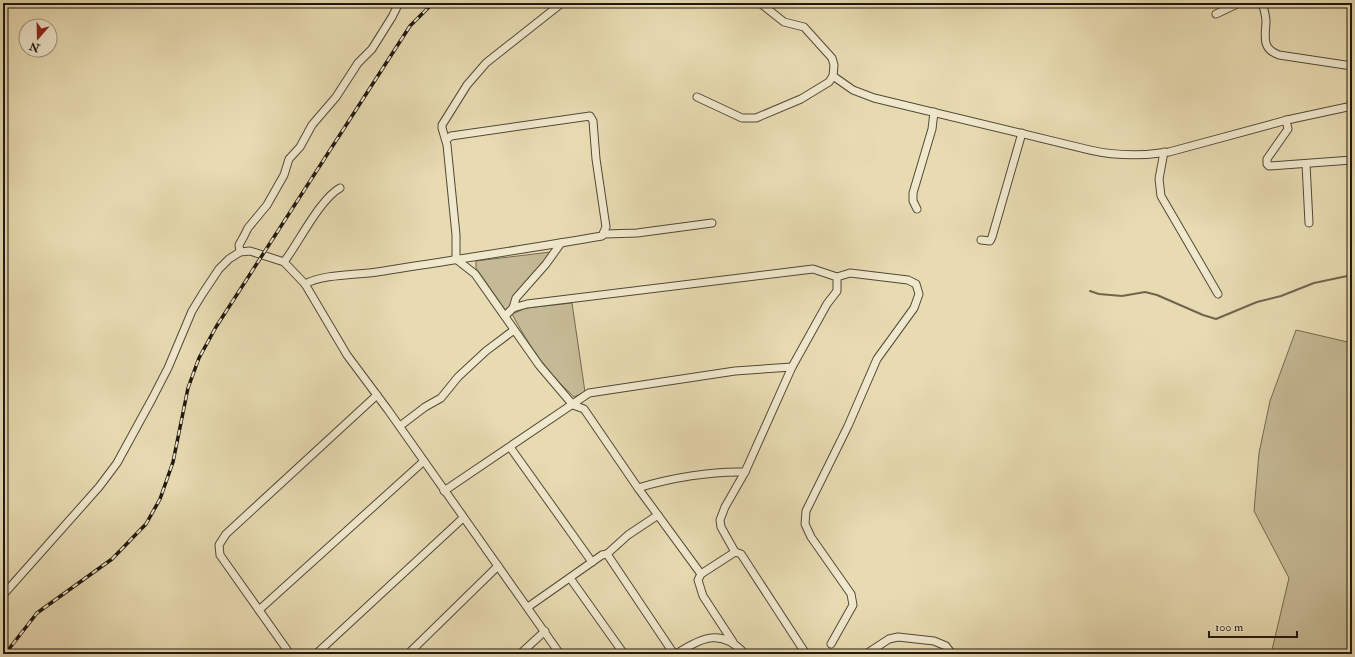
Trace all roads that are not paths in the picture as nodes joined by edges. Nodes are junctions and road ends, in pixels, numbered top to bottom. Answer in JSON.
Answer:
{"nodes":[{"id":1,"x":399,"y":3,"type":"edge"},
{"id":2,"x":562,"y":3,"type":"edge"},
{"id":3,"x":760,"y":3,"type":"edge"},
{"id":4,"x":1239,"y":3,"type":"edge"},
{"id":5,"x":1262,"y":3,"type":"edge"},
{"id":6,"x":1216,"y":14,"type":"dead end"},
{"id":7,"x":1352,"y":66,"type":"edge"},
{"id":8,"x":833,"y":76,"type":"junction"},
{"id":9,"x":697,"y":97,"type":"dead end"},
{"id":10,"x":1352,"y":106,"type":"edge"},
{"id":11,"x":934,"y":112,"type":"junction"},
{"id":12,"x":1286,"y":120,"type":"junction"},
{"id":13,"x":1022,"y":133,"type":"junction"},
{"id":14,"x":446,"y":140,"type":"junction"},
{"id":15,"x":1164,"y":152,"type":"junction"},
{"id":16,"x":1352,"y":160,"type":"edge"},
{"id":17,"x":1306,"y":164,"type":"junction"},
{"id":18,"x":340,"y":188,"type":"dead end"},
{"id":19,"x":916,"y":209,"type":"dead end"},
{"id":20,"x":712,"y":223,"type":"dead end"},
{"id":21,"x":1308,"y":223,"type":"dead end"},
{"id":22,"x":605,"y":234,"type":"junction"},
{"id":23,"x":981,"y":240,"type":"dead end"},
{"id":24,"x":561,"y":243,"type":"junction"},
{"id":25,"x":240,"y":252,"type":"junction"},
{"id":26,"x":456,"y":259,"type":"junction"},
{"id":27,"x":284,"y":262,"type":"junction"},
{"id":28,"x":837,"y":277,"type":"junction"},
{"id":29,"x":305,"y":284,"type":"junction"},
{"id":30,"x":1218,"y":294,"type":"dead end"},
{"id":31,"x":513,"y":308,"type":"junction"},
{"id":32,"x":505,"y":316,"type":"junction"},
{"id":33,"x":514,"y":330,"type":"junction"},
{"id":34,"x":792,"y":367,"type":"junction"},
{"id":35,"x":377,"y":395,"type":"junction"},
{"id":36,"x":573,"y":405,"type":"junction"},
{"id":37,"x":400,"y":426,"type":"junction"},
{"id":38,"x":510,"y":446,"type":"junction"},
{"id":39,"x":424,"y":462,"type":"junction"},
{"id":40,"x":745,"y":472,"type":"junction"},
{"id":41,"x":638,"y":488,"type":"junction"},
{"id":42,"x":444,"y":491,"type":"junction"},
{"id":43,"x":658,"y":515,"type":"junction"},
{"id":44,"x":463,"y":518,"type":"junction"},
{"id":45,"x":735,"y":552,"type":"junction"},
{"id":46,"x":608,"y":554,"type":"junction"},
{"id":47,"x":592,"y":562,"type":"junction"},
{"id":48,"x":498,"y":566,"type":"junction"},
{"id":49,"x":701,"y":574,"type":"junction"},
{"id":50,"x":570,"y":578,"type":"junction"},
{"id":51,"x":3,"y":595,"type":"edge"},
{"id":52,"x":528,"y":607,"type":"junction"},
{"id":53,"x":259,"y":610,"type":"junction"},
{"id":54,"x":545,"y":631,"type":"junction"},
{"id":55,"x":733,"y":642,"type":"junction"},
{"id":56,"x":831,"y":644,"type":"dead end"},
{"id":57,"x":290,"y":654,"type":"edge"},
{"id":58,"x":316,"y":654,"type":"edge"},
{"id":59,"x":408,"y":654,"type":"edge"},
{"id":60,"x":520,"y":654,"type":"edge"},
{"id":61,"x":560,"y":654,"type":"edge"},
{"id":62,"x":624,"y":654,"type":"edge"},
{"id":63,"x":675,"y":654,"type":"edge"},
{"id":64,"x":745,"y":654,"type":"edge"},
{"id":65,"x":806,"y":654,"type":"edge"},
{"id":66,"x":866,"y":654,"type":"edge"},
{"id":67,"x":952,"y":654,"type":"edge"}],
"edges":[{"from":1,"to":25,"type":"street"},
{"from":2,"to":14,"type":"street"},
{"from":3,"to":8,"type":"street"},
{"from":4,"to":6,"type":"street"},
{"from":5,"to":7,"type":"street"},
{"from":8,"to":9,"type":"street"},
{"from":8,"to":11,"type":"street"},
{"from":10,"to":12,"type":"street"},
{"from":11,"to":13,"type":"street"},
{"from":11,"to":19,"type":"street"},
{"from":12,"to":15,"type":"street"},
{"from":12,"to":17,"type":"street"},
{"from":13,"to":15,"type":"street"},
{"from":13,"to":23,"type":"street"},
{"from":14,"to":22,"type":"street"},
{"from":14,"to":26,"type":"street"},
{"from":15,"to":30,"type":"street"},
{"from":16,"to":17,"type":"street"},
{"from":17,"to":21,"type":"street"},
{"from":18,"to":27,"type":"street"},
{"from":20,"to":22,"type":"street"},
{"from":22,"to":24,"type":"street"},
{"from":24,"to":26,"type":"street"},
{"from":24,"to":31,"type":"street"},
{"from":25,"to":27,"type":"street"},
{"from":25,"to":51,"type":"street"},
{"from":26,"to":29,"type":"street"},
{"from":26,"to":32,"type":"street"},
{"from":27,"to":29,"type":"street"},
{"from":28,"to":31,"type":"street"},
{"from":28,"to":34,"type":"street"},
{"from":28,"to":56,"type":"street"},
{"from":29,"to":35,"type":"street"},
{"from":31,"to":32,"type":"street"},
{"from":32,"to":33,"type":"street"},
{"from":33,"to":36,"type":"street"},
{"from":33,"to":37,"type":"street"},
{"from":34,"to":36,"type":"street"},
{"from":34,"to":40,"type":"street"},
{"from":35,"to":37,"type":"street"},
{"from":35,"to":53,"type":"street"},
{"from":36,"to":38,"type":"street"},
{"from":36,"to":41,"type":"street"},
{"from":37,"to":39,"type":"street"},
{"from":38,"to":42,"type":"street"},
{"from":38,"to":47,"type":"street"},
{"from":39,"to":42,"type":"street"},
{"from":39,"to":53,"type":"street"},
{"from":40,"to":41,"type":"street"},
{"from":40,"to":45,"type":"street"},
{"from":41,"to":43,"type":"street"},
{"from":42,"to":44,"type":"street"},
{"from":43,"to":46,"type":"street"},
{"from":43,"to":49,"type":"street"},
{"from":44,"to":48,"type":"street"},
{"from":44,"to":58,"type":"street"},
{"from":45,"to":49,"type":"street"},
{"from":45,"to":65,"type":"street"},
{"from":46,"to":47,"type":"street"},
{"from":46,"to":63,"type":"street"},
{"from":47,"to":50,"type":"street"},
{"from":48,"to":52,"type":"street"},
{"from":48,"to":59,"type":"street"},
{"from":49,"to":55,"type":"street"},
{"from":50,"to":52,"type":"street"},
{"from":50,"to":62,"type":"street"},
{"from":52,"to":54,"type":"street"},
{"from":53,"to":57,"type":"street"},
{"from":54,"to":60,"type":"street"},
{"from":54,"to":61,"type":"street"},
{"from":55,"to":63,"type":"street"},
{"from":55,"to":64,"type":"street"},
{"from":66,"to":67,"type":"street"}]}
